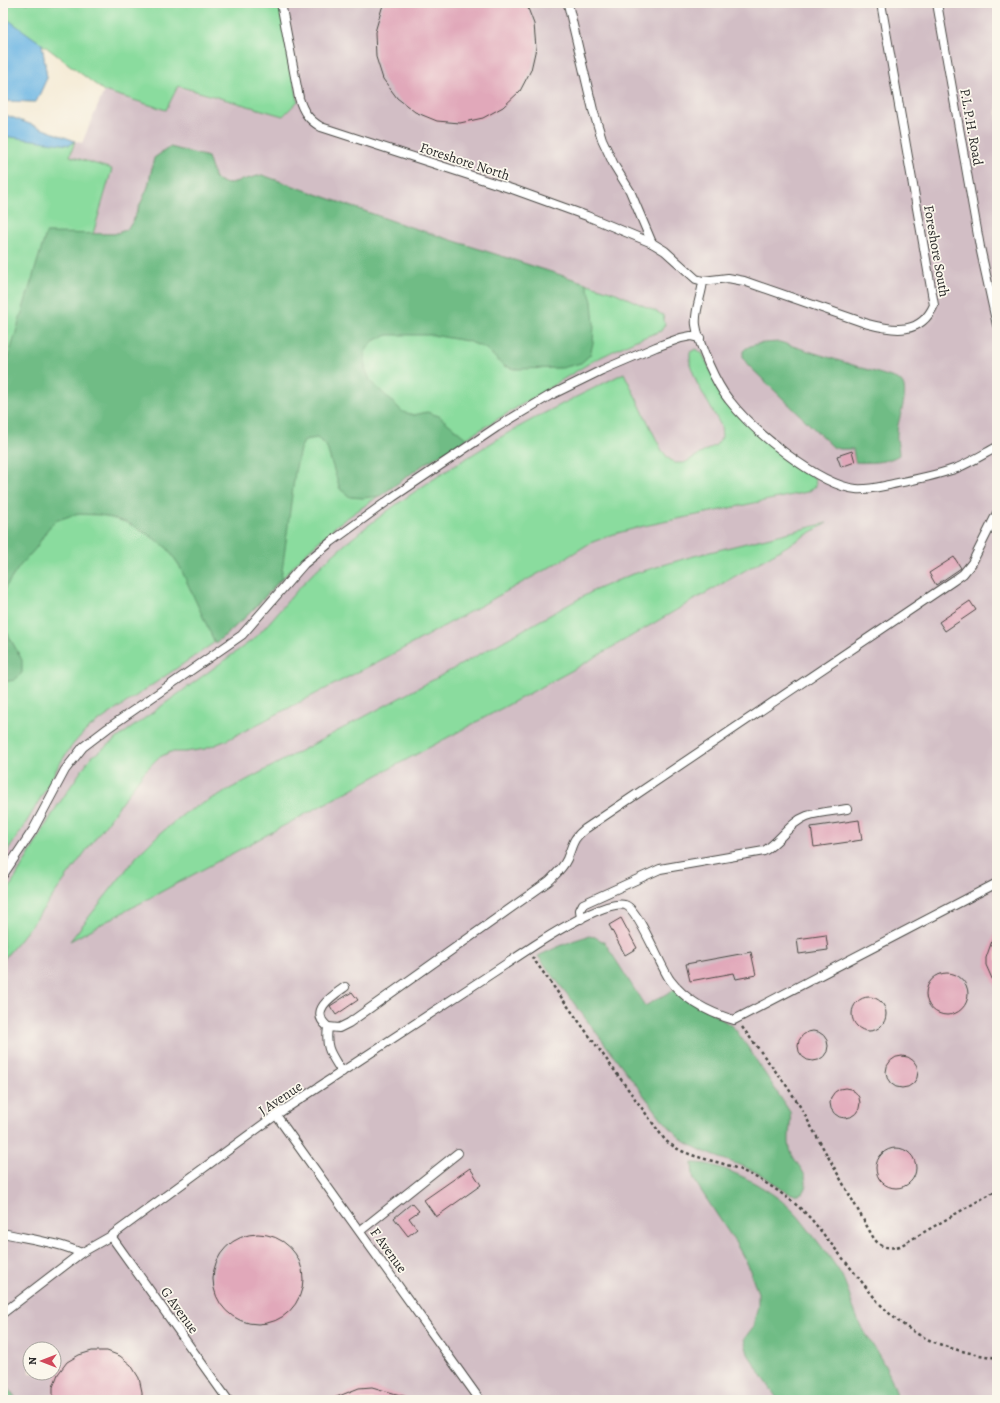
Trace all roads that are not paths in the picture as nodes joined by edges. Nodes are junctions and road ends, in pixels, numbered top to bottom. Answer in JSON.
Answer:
{"nodes":[{"id":1,"x":281,"y":3,"type":"edge"},
{"id":2,"x":881,"y":3,"type":"edge"},
{"id":3,"x":936,"y":3,"type":"edge"},
{"id":4,"x":568,"y":4,"type":"edge"},
{"id":5,"x":652,"y":243,"type":"junction"},
{"id":6,"x":704,"y":281,"type":"junction"},
{"id":7,"x":997,"y":326,"type":"edge"},
{"id":8,"x":700,"y":338,"type":"junction"},
{"id":9,"x":997,"y":446,"type":"edge"},
{"id":10,"x":997,"y":513,"type":"edge"},
{"id":11,"x":847,"y":810,"type":"dead end"},
{"id":12,"x":3,"y":876,"type":"edge"},
{"id":13,"x":997,"y":883,"type":"edge"},
{"id":14,"x":581,"y":919,"type":"junction"},
{"id":15,"x":345,"y":987,"type":"dead end"},
{"id":16,"x":328,"y":1027,"type":"junction"},
{"id":17,"x":342,"y":1072,"type":"junction"},
{"id":18,"x":276,"y":1115,"type":"junction"},
{"id":19,"x":458,"y":1153,"type":"dead end"},
{"id":20,"x":360,"y":1232,"type":"junction"},
{"id":21,"x":3,"y":1234,"type":"edge"},
{"id":22,"x":111,"y":1236,"type":"junction"},
{"id":23,"x":81,"y":1253,"type":"junction"},
{"id":24,"x":3,"y":1313,"type":"edge"},
{"id":25,"x":228,"y":1400,"type":"edge"},
{"id":26,"x":480,"y":1400,"type":"edge"}],
"edges":[{"from":1,"to":5,"type":"lane","name":"Foreshore North"},
{"from":2,"to":6,"type":"lane","name":"Foreshore South"},
{"from":3,"to":7,"type":"lane","name":"P.L.P.H. Road"},
{"from":4,"to":5,"type":"lane"},
{"from":5,"to":6,"type":"lane","name":"Foreshore North"},
{"from":6,"to":8,"type":"lane"},
{"from":8,"to":9,"type":"lane"},
{"from":8,"to":12,"type":"lane"},
{"from":10,"to":16,"type":"lane"},
{"from":11,"to":14,"type":"lane"},
{"from":13,"to":14,"type":"lane","name":"J Avenue"},
{"from":14,"to":17,"type":"lane","name":"J Avenue"},
{"from":15,"to":16,"type":"lane"},
{"from":16,"to":17,"type":"lane"},
{"from":17,"to":18,"type":"lane","name":"J Avenue"},
{"from":18,"to":20,"type":"lane","name":"F Avenue"},
{"from":18,"to":22,"type":"lane","name":"J Avenue"},
{"from":19,"to":20,"type":"lane"},
{"from":20,"to":26,"type":"lane","name":"F Avenue"},
{"from":21,"to":23,"type":"lane"},
{"from":22,"to":23,"type":"lane","name":"J Avenue"},
{"from":22,"to":25,"type":"lane","name":"G Avenue"},
{"from":23,"to":24,"type":"lane","name":"J Avenue"}]}
